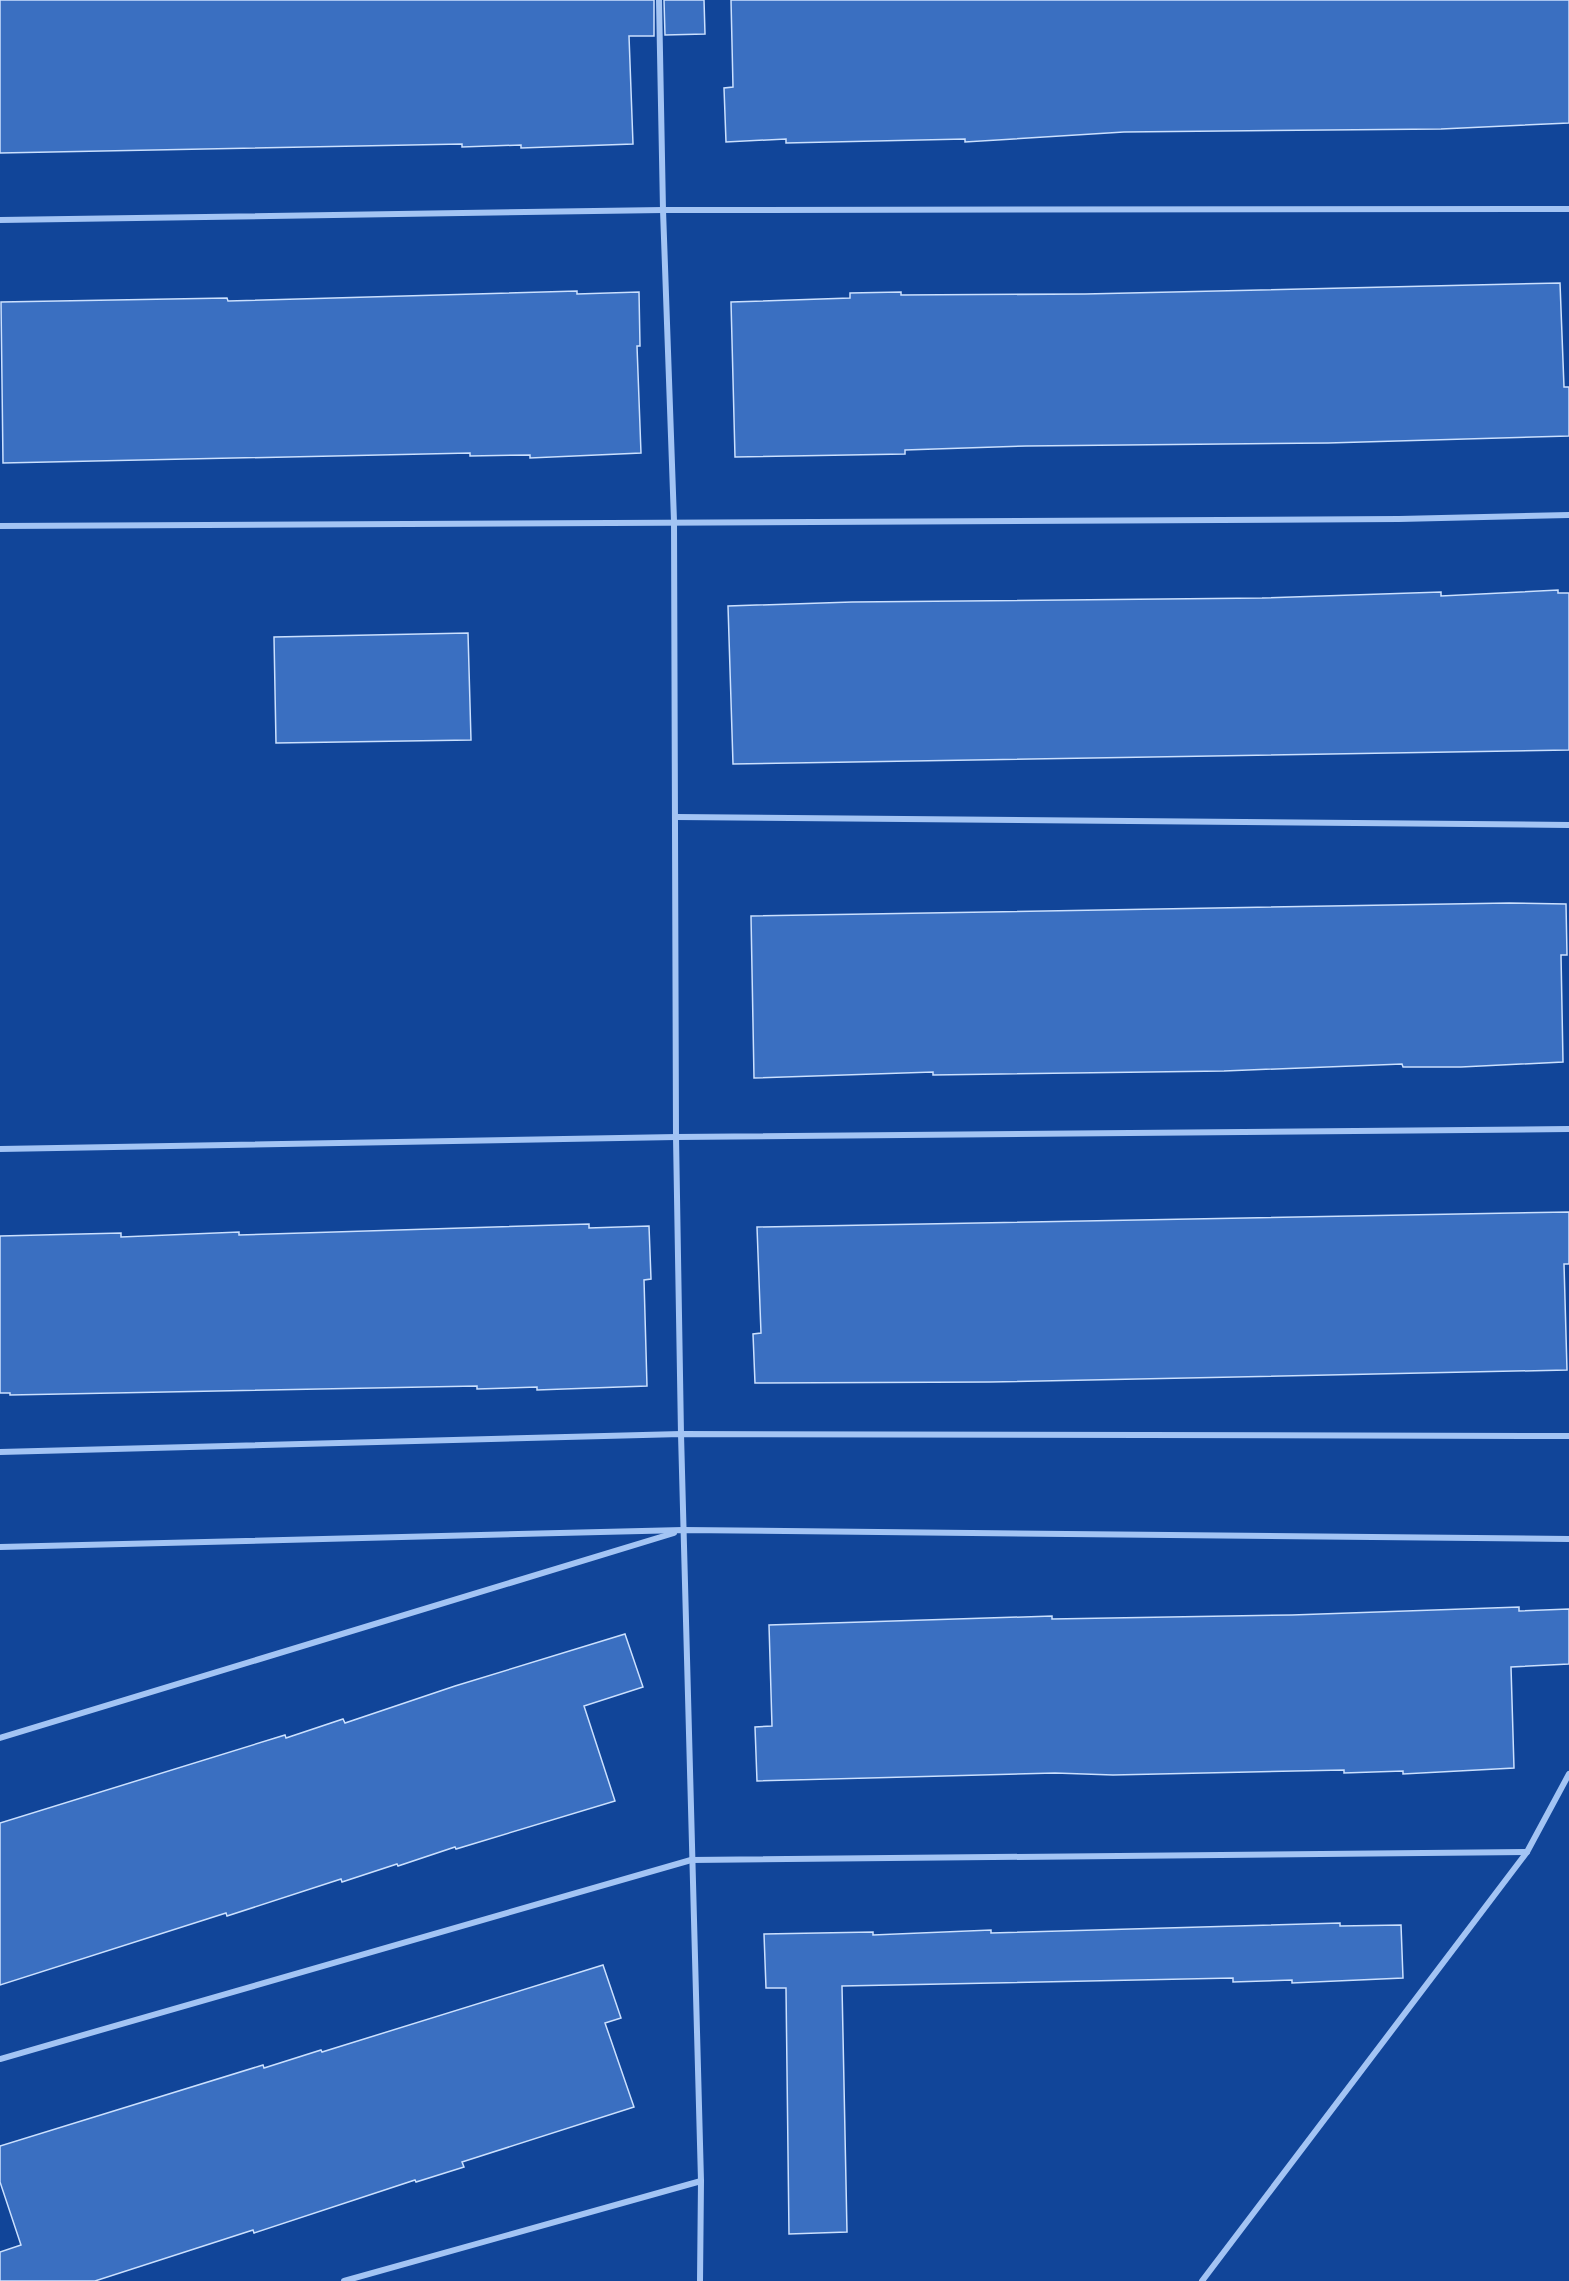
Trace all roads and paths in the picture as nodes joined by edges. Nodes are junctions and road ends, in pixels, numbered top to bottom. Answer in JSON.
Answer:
{"nodes":[{"id":1,"x":659,"y":0,"type":"edge"},
{"id":2,"x":1569,"y":209,"type":"edge"},
{"id":3,"x":663,"y":210,"type":"junction"},
{"id":4,"x":0,"y":220,"type":"edge"},
{"id":5,"x":1569,"y":515,"type":"edge"},
{"id":6,"x":674,"y":521,"type":"junction"},
{"id":7,"x":0,"y":526,"type":"edge"},
{"id":8,"x":676,"y":817,"type":"junction"},
{"id":9,"x":1569,"y":825,"type":"edge"},
{"id":10,"x":1569,"y":1129,"type":"edge"},
{"id":11,"x":676,"y":1137,"type":"junction"},
{"id":12,"x":0,"y":1149,"type":"edge"},
{"id":13,"x":681,"y":1434,"type":"junction"},
{"id":14,"x":1569,"y":1436,"type":"edge"},
{"id":15,"x":0,"y":1452,"type":"edge"},
{"id":16,"x":683,"y":1530,"type":"junction"},
{"id":17,"x":1569,"y":1539,"type":"edge"},
{"id":18,"x":0,"y":1546,"type":"edge"},
{"id":19,"x":0,"y":1738,"type":"edge"},
{"id":20,"x":1569,"y":1774,"type":"edge"},
{"id":21,"x":1527,"y":1852,"type":"junction"},
{"id":22,"x":691,"y":1860,"type":"junction"},
{"id":23,"x":0,"y":2058,"type":"edge"},
{"id":24,"x":701,"y":2181,"type":"junction"},
{"id":25,"x":344,"y":2281,"type":"edge"},
{"id":26,"x":700,"y":2281,"type":"edge"},
{"id":27,"x":1202,"y":2281,"type":"edge"}],
"edges":[{"from":1,"to":3,"type":"street"},
{"from":2,"to":3,"type":"street"},
{"from":3,"to":4,"type":"street"},
{"from":3,"to":6,"type":"street"},
{"from":5,"to":6,"type":"street"},
{"from":6,"to":7,"type":"street"},
{"from":6,"to":8,"type":"street"},
{"from":8,"to":9,"type":"street"},
{"from":8,"to":11,"type":"street"},
{"from":10,"to":11,"type":"street"},
{"from":11,"to":12,"type":"street"},
{"from":11,"to":13,"type":"street"},
{"from":13,"to":14,"type":"street"},
{"from":13,"to":15,"type":"street"},
{"from":13,"to":16,"type":"street"},
{"from":16,"to":17,"type":"street"},
{"from":16,"to":18,"type":"street"},
{"from":16,"to":19,"type":"street"},
{"from":16,"to":22,"type":"street"},
{"from":20,"to":21,"type":"street"},
{"from":21,"to":22,"type":"street"},
{"from":21,"to":27,"type":"street"},
{"from":22,"to":23,"type":"street"},
{"from":22,"to":24,"type":"street"},
{"from":24,"to":25,"type":"street"},
{"from":24,"to":26,"type":"street"}]}
